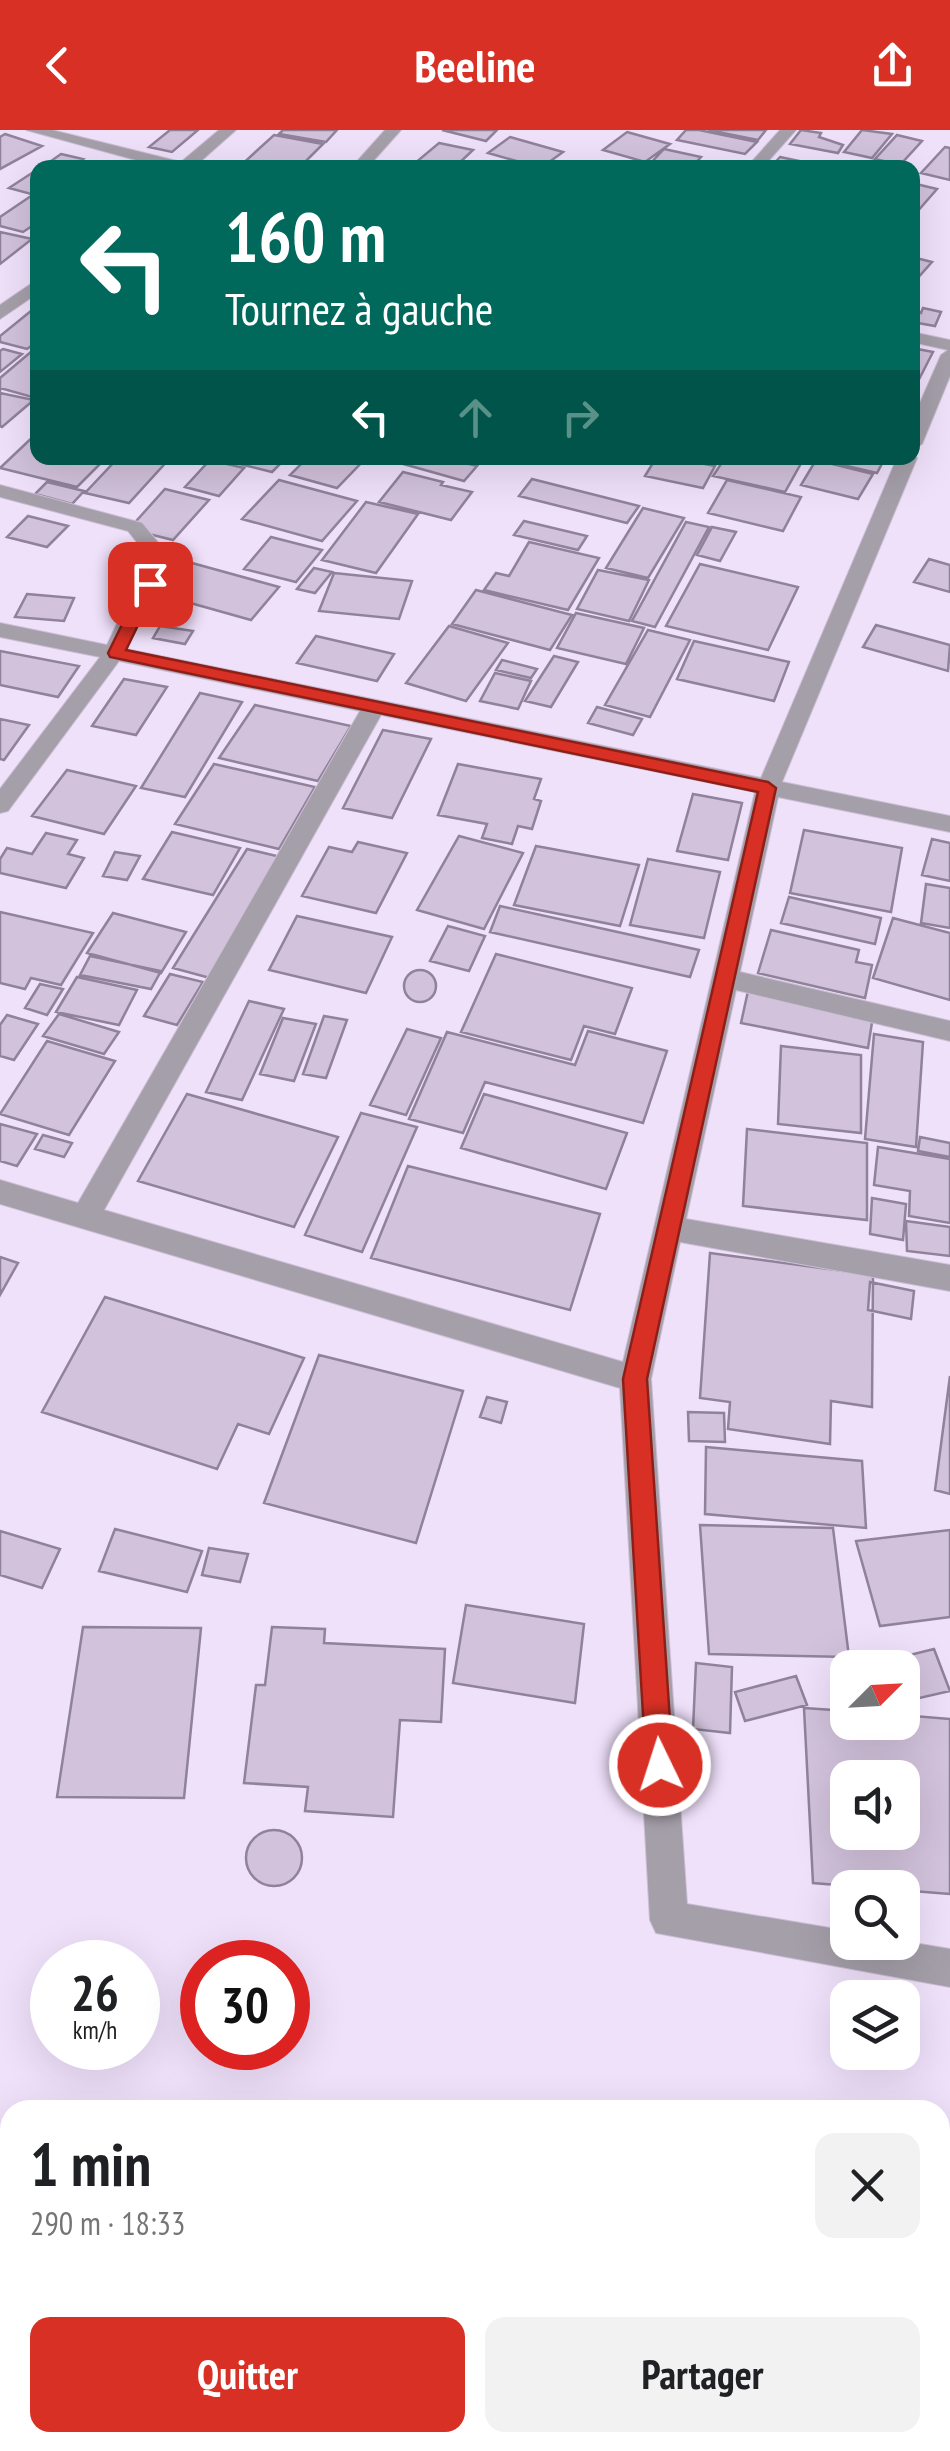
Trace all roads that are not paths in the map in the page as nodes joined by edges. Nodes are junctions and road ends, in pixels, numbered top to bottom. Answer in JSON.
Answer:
{"nodes":[{"id":1,"x":34,"y":130,"type":"edge"},
{"id":2,"x":228,"y":130,"type":"edge"},
{"id":3,"x":394,"y":130,"type":"edge"},
{"id":4,"x":788,"y":130,"type":"edge"},
{"id":5,"x":156,"y":160,"type":"edge"},
{"id":6,"x":192,"y":160,"type":"edge"},
{"id":7,"x":366,"y":160,"type":"edge"},
{"id":8,"x":761,"y":160,"type":"edge"},
{"id":9,"x":30,"y":294,"type":"edge"},
{"id":10,"x":0,"y":314,"type":"edge"},
{"id":11,"x":920,"y":339,"type":"edge"},
{"id":12,"x":950,"y":346,"type":"edge"},
{"id":13,"x":950,"y":355,"type":"edge"},
{"id":14,"x":920,"y":425,"type":"edge"},
{"id":15,"x":904,"y":465,"type":"edge"},
{"id":16,"x":0,"y":491,"type":"edge"},
{"id":17,"x":0,"y":630,"type":"edge"},
{"id":18,"x":116,"y":653,"type":"junction"},
{"id":19,"x":375,"y":704,"type":"junction"},
{"id":20,"x":768,"y":788,"type":"junction"},
{"id":21,"x":0,"y":805,"type":"edge"},
{"id":22,"x":950,"y":824,"type":"edge"},
{"id":23,"x":724,"y":978,"type":"junction"},
{"id":24,"x":950,"y":1031,"type":"edge"},
{"id":25,"x":0,"y":1192,"type":"edge"},
{"id":26,"x":86,"y":1215,"type":"junction"},
{"id":27,"x":668,"y":1228,"type":"junction"},
{"id":28,"x":950,"y":1278,"type":"edge"},
{"id":29,"x":635,"y":1379,"type":"junction"},
{"id":30,"x":950,"y":1968,"type":"edge"}],
"edges":[{"from":1,"to":5,"type":"street"},
{"from":2,"to":6,"type":"street"},
{"from":3,"to":7,"type":"street"},
{"from":4,"to":8,"type":"street"},
{"from":9,"to":10,"type":"street"},
{"from":11,"to":12,"type":"street"},
{"from":13,"to":14,"type":"street"},
{"from":15,"to":20,"type":"street"},
{"from":16,"to":18,"type":"street"},
{"from":17,"to":18,"type":"street"},
{"from":18,"to":19,"type":"street"},
{"from":18,"to":21,"type":"street"},
{"from":19,"to":20,"type":"street"},
{"from":19,"to":26,"type":"street"},
{"from":20,"to":22,"type":"street"},
{"from":20,"to":23,"type":"street"},
{"from":23,"to":24,"type":"street"},
{"from":23,"to":27,"type":"street"},
{"from":25,"to":26,"type":"street"},
{"from":26,"to":29,"type":"street"},
{"from":27,"to":28,"type":"street"},
{"from":27,"to":29,"type":"street"},
{"from":29,"to":30,"type":"street"}]}
